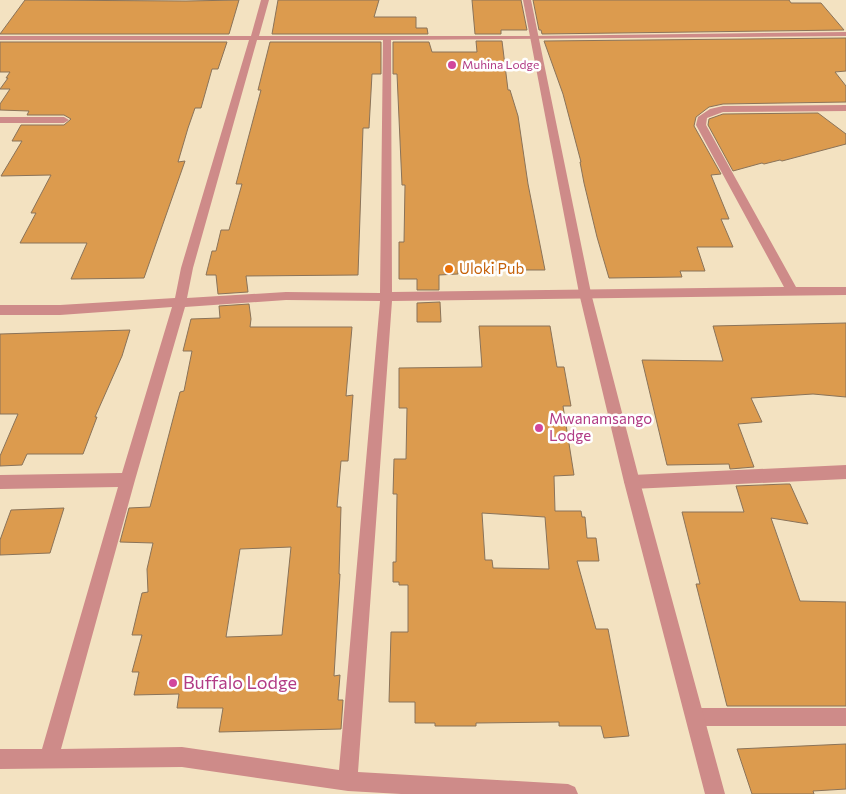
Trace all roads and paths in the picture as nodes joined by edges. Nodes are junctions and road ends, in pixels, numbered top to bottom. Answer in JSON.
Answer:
{"nodes":[{"id":1,"x":265,"y":0,"type":"edge"},
{"id":2,"x":527,"y":0,"type":"edge"},
{"id":3,"x":846,"y":34,"type":"edge"},
{"id":4,"x":0,"y":38,"type":"edge"},
{"id":5,"x":255,"y":38,"type":"junction"},
{"id":6,"x":387,"y":38,"type":"junction"},
{"id":7,"x":533,"y":38,"type":"junction"},
{"id":8,"x":846,"y":108,"type":"edge"},
{"id":9,"x":0,"y":120,"type":"edge"},
{"id":10,"x":64,"y":120,"type":"dead end"},
{"id":11,"x":846,"y":291,"type":"edge"},
{"id":12,"x":793,"y":292,"type":"junction"},
{"id":13,"x":585,"y":293,"type":"junction"},
{"id":14,"x":386,"y":297,"type":"junction"},
{"id":15,"x":180,"y":303,"type":"junction"},
{"id":16,"x":0,"y":310,"type":"edge"},
{"id":17,"x":846,"y":472,"type":"edge"},
{"id":18,"x":127,"y":480,"type":"junction"},
{"id":19,"x":0,"y":482,"type":"edge"},
{"id":20,"x":632,"y":482,"type":"junction"},
{"id":21,"x":846,"y":716,"type":"edge"},
{"id":22,"x":696,"y":717,"type":"junction"},
{"id":23,"x":0,"y":759,"type":"edge"},
{"id":24,"x":49,"y":759,"type":"junction"},
{"id":25,"x":348,"y":782,"type":"junction"},
{"id":26,"x":568,"y":794,"type":"edge"},
{"id":27,"x":715,"y":794,"type":"edge"}],
"edges":[{"from":1,"to":5,"type":"street"},
{"from":2,"to":7,"type":"street"},
{"from":3,"to":7,"type":"street"},
{"from":4,"to":5,"type":"street"},
{"from":5,"to":6,"type":"street"},
{"from":5,"to":15,"type":"street"},
{"from":6,"to":7,"type":"street"},
{"from":6,"to":14,"type":"street"},
{"from":7,"to":13,"type":"street"},
{"from":8,"to":12,"type":"street"},
{"from":9,"to":10,"type":"street"},
{"from":11,"to":12,"type":"street"},
{"from":12,"to":13,"type":"street"},
{"from":13,"to":14,"type":"street"},
{"from":13,"to":20,"type":"street"},
{"from":14,"to":15,"type":"street"},
{"from":14,"to":25,"type":"street"},
{"from":15,"to":16,"type":"street"},
{"from":15,"to":18,"type":"street"},
{"from":17,"to":20,"type":"street"},
{"from":18,"to":19,"type":"street"},
{"from":18,"to":24,"type":"street"},
{"from":20,"to":22,"type":"street"},
{"from":21,"to":22,"type":"street"},
{"from":22,"to":27,"type":"street"},
{"from":23,"to":24,"type":"street"},
{"from":24,"to":25,"type":"street"},
{"from":25,"to":26,"type":"street"}]}
